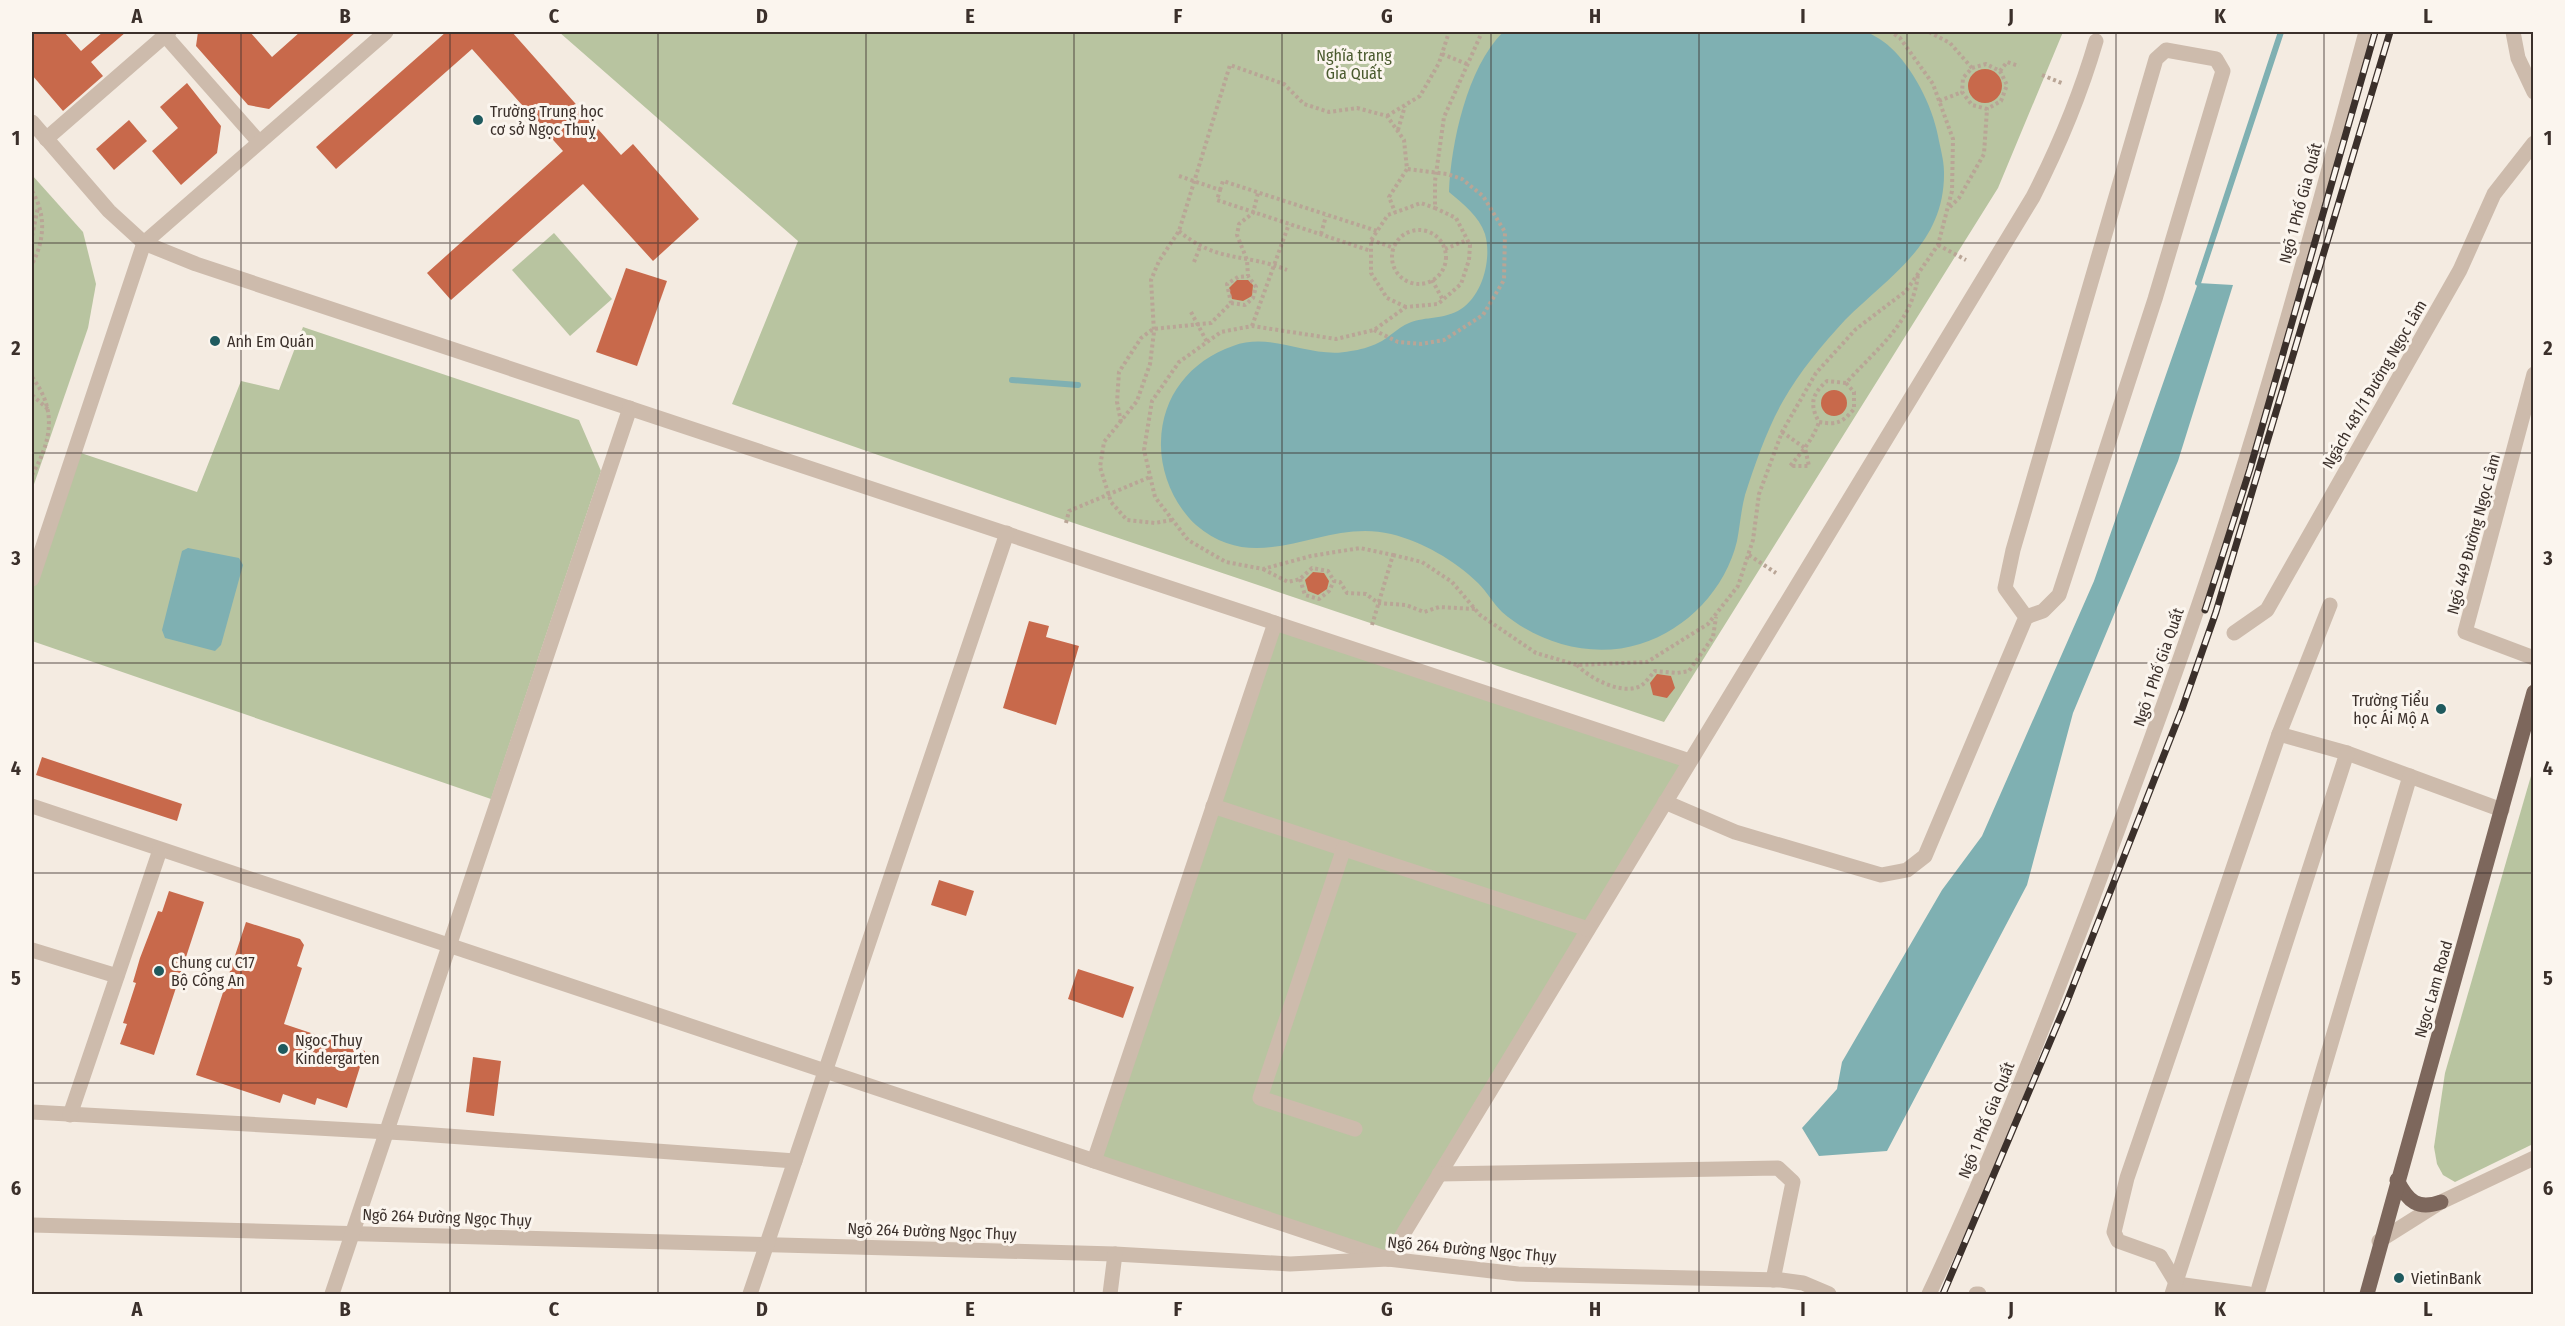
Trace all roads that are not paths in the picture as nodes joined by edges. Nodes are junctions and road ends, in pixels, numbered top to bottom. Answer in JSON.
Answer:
{"nodes":[{"id":1,"x":386,"y":32,"type":"edge"},
{"id":2,"x":2366,"y":32,"type":"edge"},
{"id":3,"x":2513,"y":32,"type":"edge"},
{"id":4,"x":165,"y":33,"type":"edge"},
{"id":5,"x":2096,"y":41,"type":"dead end"},
{"id":6,"x":2534,"y":92,"type":"edge"},
{"id":7,"x":32,"y":122,"type":"edge"},
{"id":8,"x":46,"y":139,"type":"junction"},
{"id":9,"x":260,"y":142,"type":"junction"},
{"id":10,"x":2534,"y":142,"type":"edge"},
{"id":11,"x":144,"y":243,"type":"junction"},
{"id":12,"x":2534,"y":374,"type":"edge"},
{"id":13,"x":630,"y":408,"type":"junction"},
{"id":14,"x":1006,"y":533,"type":"junction"},
{"id":15,"x":32,"y":579,"type":"edge"},
{"id":16,"x":2330,"y":604,"type":"dead end"},
{"id":17,"x":2026,"y":617,"type":"junction"},
{"id":18,"x":1275,"y":623,"type":"junction"},
{"id":19,"x":2234,"y":633,"type":"dead end"},
{"id":20,"x":2534,"y":658,"type":"edge"},
{"id":21,"x":2534,"y":692,"type":"edge"},
{"id":22,"x":2279,"y":734,"type":"junction"},
{"id":23,"x":2347,"y":753,"type":"junction"},
{"id":24,"x":1690,"y":761,"type":"junction"},
{"id":25,"x":2410,"y":776,"type":"junction"},
{"id":26,"x":1665,"y":802,"type":"junction"},
{"id":27,"x":32,"y":806,"type":"edge"},
{"id":28,"x":1213,"y":806,"type":"junction"},
{"id":29,"x":2502,"y":810,"type":"junction"},
{"id":30,"x":1344,"y":848,"type":"junction"},
{"id":31,"x":160,"y":849,"type":"junction"},
{"id":32,"x":1588,"y":929,"type":"junction"},
{"id":33,"x":449,"y":946,"type":"junction"},
{"id":34,"x":32,"y":950,"type":"edge"},
{"id":35,"x":117,"y":976,"type":"junction"},
{"id":36,"x":825,"y":1071,"type":"junction"},
{"id":37,"x":32,"y":1112,"type":"edge"},
{"id":38,"x":70,"y":1115,"type":"junction"},
{"id":39,"x":1355,"y":1129,"type":"dead end"},
{"id":40,"x":387,"y":1132,"type":"junction"},
{"id":41,"x":2534,"y":1158,"type":"edge"},
{"id":42,"x":795,"y":1161,"type":"junction"},
{"id":43,"x":1094,"y":1161,"type":"junction"},
{"id":44,"x":1439,"y":1174,"type":"junction"},
{"id":45,"x":2397,"y":1180,"type":"junction"},
{"id":46,"x":2441,"y":1202,"type":"junction"},
{"id":47,"x":32,"y":1225,"type":"edge"},
{"id":48,"x":353,"y":1232,"type":"junction"},
{"id":49,"x":2379,"y":1241,"type":"junction"},
{"id":50,"x":767,"y":1244,"type":"junction"},
{"id":51,"x":1115,"y":1254,"type":"junction"},
{"id":52,"x":1388,"y":1259,"type":"junction"},
{"id":53,"x":1773,"y":1280,"type":"junction"},
{"id":54,"x":2174,"y":1289,"type":"edge"},
{"id":55,"x":332,"y":1294,"type":"edge"},
{"id":56,"x":750,"y":1294,"type":"edge"},
{"id":57,"x":1110,"y":1294,"type":"edge"},
{"id":58,"x":1828,"y":1294,"type":"edge"},
{"id":59,"x":1929,"y":1294,"type":"edge"},
{"id":60,"x":2250,"y":1294,"type":"edge"},
{"id":61,"x":2257,"y":1294,"type":"edge"},
{"id":62,"x":2367,"y":1294,"type":"edge"}],
"edges":[{"from":1,"to":9,"type":"street"},
{"from":2,"to":59,"type":"street","name":"Ngõ 1 Phố Gia Quất"},
{"from":3,"to":6,"type":"street"},
{"from":4,"to":8,"type":"street"},
{"from":4,"to":9,"type":"street"},
{"from":5,"to":24,"type":"street"},
{"from":7,"to":8,"type":"street"},
{"from":8,"to":11,"type":"street"},
{"from":9,"to":11,"type":"street"},
{"from":10,"to":19,"type":"street","name":"Ngách 481/1 Đường Ngọc Lâm"},
{"from":11,"to":13,"type":"street"},
{"from":11,"to":15,"type":"street"},
{"from":12,"to":20,"type":"street","name":"Ngõ 449 Đường Ngọc Lâm"},
{"from":13,"to":14,"type":"street"},
{"from":13,"to":33,"type":"street"},
{"from":14,"to":18,"type":"street"},
{"from":14,"to":36,"type":"street"},
{"from":16,"to":22,"type":"street"},
{"from":17,"to":17,"type":"street"},
{"from":17,"to":26,"type":"street"},
{"from":18,"to":24,"type":"street"},
{"from":18,"to":28,"type":"street"},
{"from":21,"to":29,"type":"main road","name":"Ngoc Lam Road"},
{"from":22,"to":23,"type":"street"},
{"from":22,"to":54,"type":"street"},
{"from":23,"to":25,"type":"street"},
{"from":23,"to":54,"type":"street"},
{"from":24,"to":26,"type":"street"},
{"from":25,"to":29,"type":"street"},
{"from":25,"to":61,"type":"street"},
{"from":26,"to":32,"type":"street"},
{"from":27,"to":31,"type":"street"},
{"from":28,"to":30,"type":"street"},
{"from":28,"to":43,"type":"street"},
{"from":29,"to":45,"type":"main road","name":"Ngoc Lam Road"},
{"from":30,"to":32,"type":"street"},
{"from":30,"to":39,"type":"street"},
{"from":31,"to":33,"type":"street"},
{"from":31,"to":35,"type":"street"},
{"from":32,"to":44,"type":"street"},
{"from":33,"to":36,"type":"street"},
{"from":33,"to":40,"type":"street"},
{"from":34,"to":35,"type":"street"},
{"from":35,"to":38,"type":"street"},
{"from":36,"to":42,"type":"street"},
{"from":36,"to":43,"type":"street"},
{"from":37,"to":38,"type":"street"},
{"from":38,"to":40,"type":"street"},
{"from":40,"to":42,"type":"street"},
{"from":40,"to":48,"type":"street"},
{"from":41,"to":46,"type":"street"},
{"from":42,"to":50,"type":"street"},
{"from":43,"to":52,"type":"street"},
{"from":44,"to":52,"type":"street"},
{"from":44,"to":53,"type":"street"},
{"from":45,"to":46,"type":"main road"},
{"from":45,"to":49,"type":"main road","name":"Ngoc Lam Road"},
{"from":46,"to":49,"type":"street"},
{"from":47,"to":48,"type":"street","name":"Ngõ 264 Đường Ngọc Thụy"},
{"from":48,"to":50,"type":"street","name":"Ngõ 264 Đường Ngọc Thụy"},
{"from":48,"to":55,"type":"street"},
{"from":49,"to":62,"type":"main road","name":"Ngoc Lam Road"},
{"from":50,"to":51,"type":"street","name":"Ngõ 264 Đường Ngọc Thụy"},
{"from":50,"to":56,"type":"street"},
{"from":51,"to":52,"type":"street","name":"Ngõ 264 Đường Ngọc Thụy"},
{"from":51,"to":57,"type":"street"},
{"from":52,"to":53,"type":"street","name":"Ngõ 264 Đường Ngọc Thụy"},
{"from":53,"to":58,"type":"street","name":"Ngõ 264 Đường Ngọc Thụy"},
{"from":54,"to":60,"type":"street"}]}
